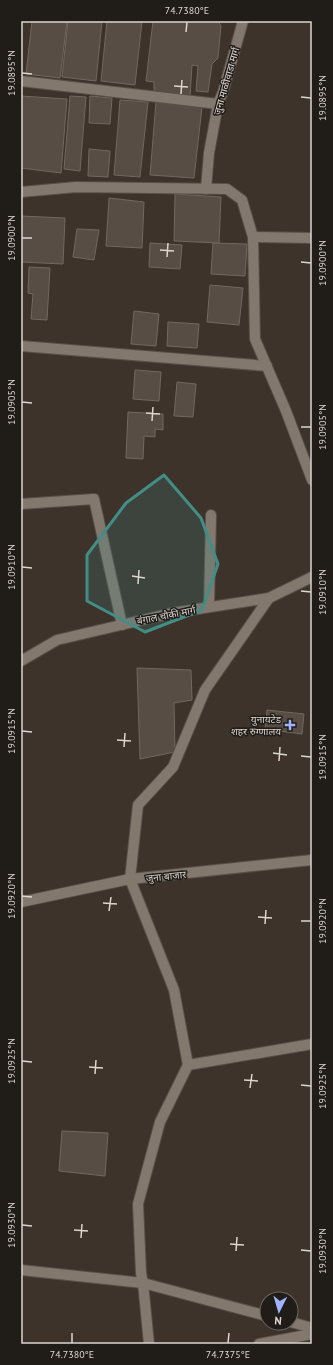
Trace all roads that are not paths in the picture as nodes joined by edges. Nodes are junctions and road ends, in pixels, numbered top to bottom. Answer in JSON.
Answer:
{"nodes":[{"id":1,"x":243,"y":21,"type":"edge"},
{"id":2,"x":21,"y":81,"type":"edge"},
{"id":3,"x":218,"y":104,"type":"junction"},
{"id":4,"x":206,"y":189,"type":"junction"},
{"id":5,"x":21,"y":192,"type":"edge"},
{"id":6,"x":253,"y":237,"type":"junction"},
{"id":7,"x":312,"y":238,"type":"edge"},
{"id":8,"x":21,"y":346,"type":"edge"},
{"id":9,"x":267,"y":366,"type":"junction"},
{"id":10,"x":312,"y":480,"type":"edge"},
{"id":11,"x":21,"y":504,"type":"edge"},
{"id":12,"x":211,"y":515,"type":"dead end"},
{"id":13,"x":312,"y":577,"type":"edge"},
{"id":14,"x":269,"y":598,"type":"junction"},
{"id":15,"x":209,"y":607,"type":"junction"},
{"id":16,"x":122,"y":625,"type":"junction"},
{"id":17,"x":21,"y":661,"type":"edge"},
{"id":18,"x":312,"y":860,"type":"edge"},
{"id":19,"x":130,"y":879,"type":"junction"},
{"id":20,"x":21,"y":902,"type":"edge"},
{"id":21,"x":312,"y":1044,"type":"edge"},
{"id":22,"x":188,"y":1065,"type":"junction"},
{"id":23,"x":21,"y":1270,"type":"edge"},
{"id":24,"x":143,"y":1283,"type":"junction"},
{"id":25,"x":259,"y":1314,"type":"edge"},
{"id":26,"x":299,"y":1324,"type":"edge"},
{"id":27,"x":312,"y":1328,"type":"edge"},
{"id":28,"x":312,"y":1334,"type":"edge"},
{"id":29,"x":150,"y":1344,"type":"edge"},
{"id":30,"x":259,"y":1344,"type":"edge"}],
"edges":[{"from":1,"to":3,"type":"street","name":"जुना माळीवाडा मार्ग"},
{"from":2,"to":3,"type":"street"},
{"from":3,"to":4,"type":"street","name":"जुना माळीवाडा मार्ग"},
{"from":4,"to":5,"type":"street"},
{"from":4,"to":6,"type":"street"},
{"from":6,"to":7,"type":"street"},
{"from":6,"to":9,"type":"street"},
{"from":8,"to":9,"type":"street"},
{"from":9,"to":10,"type":"street"},
{"from":11,"to":16,"type":"street"},
{"from":12,"to":15,"type":"street"},
{"from":13,"to":14,"type":"street","name":"बंगाल चौकी मार्ग"},
{"from":14,"to":15,"type":"street","name":"बंगाल चौकी मार्ग"},
{"from":14,"to":19,"type":"street"},
{"from":15,"to":16,"type":"street","name":"बंगाल चौकी मार्ग"},
{"from":16,"to":17,"type":"street","name":"बंगाल चौकी मार्ग"},
{"from":18,"to":19,"type":"street","name":"जुना बाजार"},
{"from":19,"to":20,"type":"street","name":"जुना बाजार"},
{"from":19,"to":22,"type":"street"},
{"from":21,"to":22,"type":"street"},
{"from":22,"to":24,"type":"street"},
{"from":23,"to":24,"type":"street"},
{"from":24,"to":25,"type":"street"},
{"from":24,"to":29,"type":"street"},
{"from":26,"to":27,"type":"street"},
{"from":28,"to":30,"type":"street"}]}
